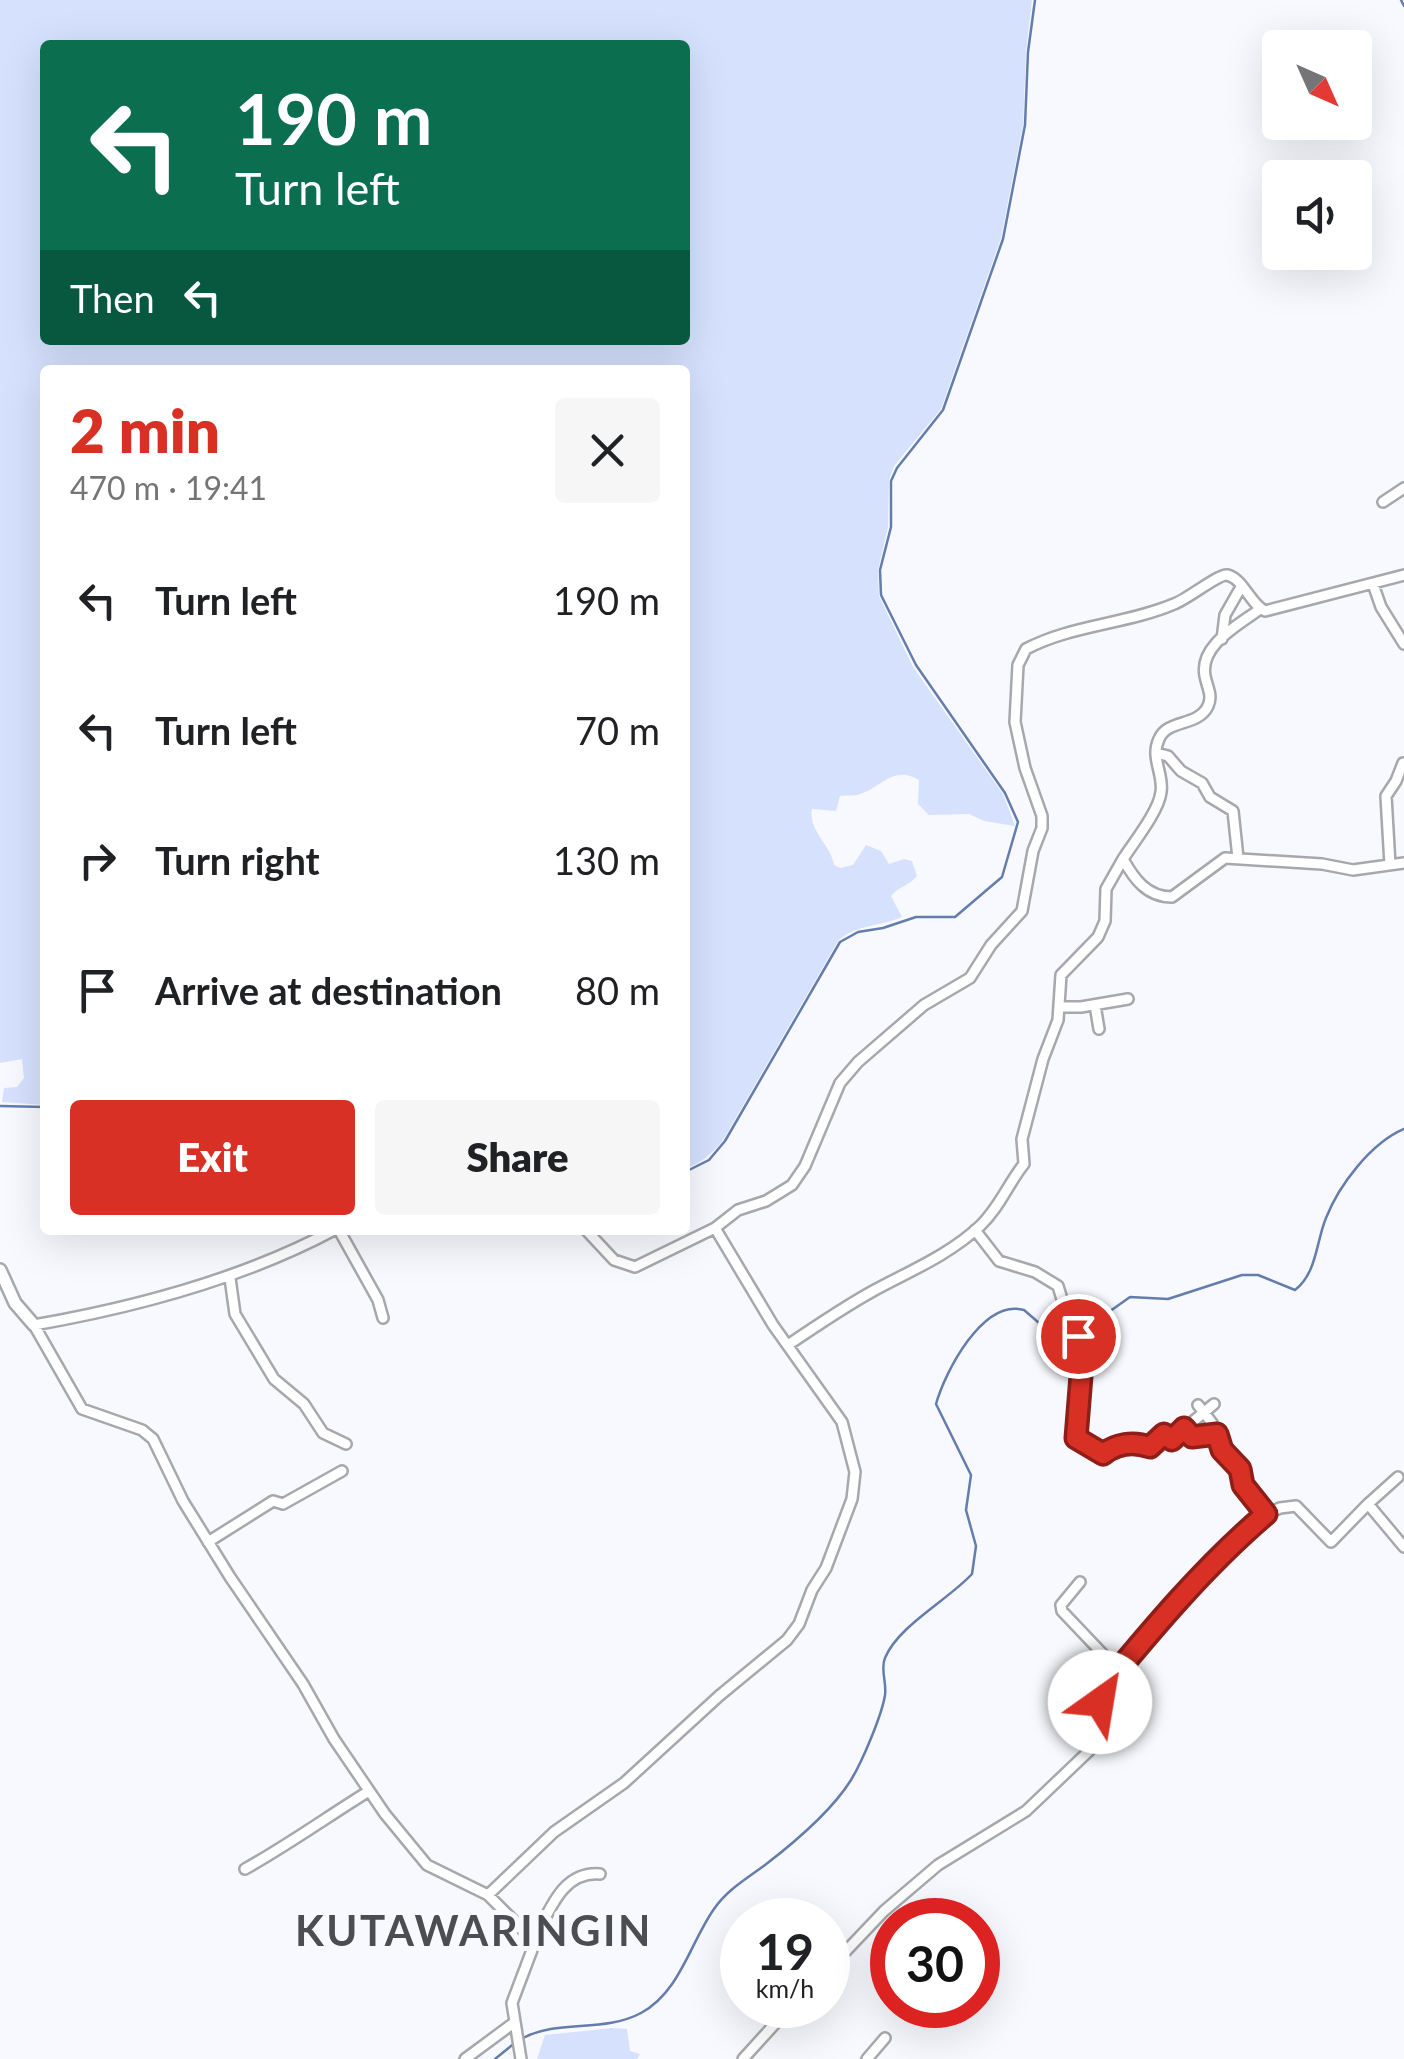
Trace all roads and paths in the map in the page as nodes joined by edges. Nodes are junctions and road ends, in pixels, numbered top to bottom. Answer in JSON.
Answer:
{"nodes":[{"id":1,"x":1404,"y":488,"type":"edge"},
{"id":2,"x":1382,"y":502,"type":"dead end"},
{"id":3,"x":1404,"y":574,"type":"edge"},
{"id":4,"x":1373,"y":584,"type":"junction"},
{"id":5,"x":1241,"y":587,"type":"junction"},
{"id":6,"x":1260,"y":609,"type":"junction"},
{"id":7,"x":1222,"y":639,"type":"junction"},
{"id":8,"x":1404,"y":644,"type":"edge"},
{"id":9,"x":1156,"y":753,"type":"junction"},
{"id":10,"x":1403,"y":763,"type":"edge"},
{"id":11,"x":1238,"y":858,"type":"junction"},
{"id":12,"x":1123,"y":859,"type":"junction"},
{"id":13,"x":1404,"y":864,"type":"edge"},
{"id":14,"x":1390,"y":865,"type":"junction"},
{"id":15,"x":1128,"y":999,"type":"dead end"},
{"id":16,"x":1095,"y":1005,"type":"junction"},
{"id":17,"x":1060,"y":1006,"type":"junction"},
{"id":18,"x":1099,"y":1029,"type":"dead end"},
{"id":19,"x":715,"y":1228,"type":"junction"},
{"id":20,"x":975,"y":1230,"type":"junction"},
{"id":21,"x":326,"y":1235,"type":"edge"},
{"id":22,"x":340,"y":1235,"type":"edge"},
{"id":23,"x":591,"y":1235,"type":"edge"},
{"id":24,"x":0,"y":1270,"type":"edge"},
{"id":25,"x":230,"y":1278,"type":"junction"},
{"id":26,"x":383,"y":1318,"type":"dead end"},
{"id":27,"x":34,"y":1325,"type":"junction"},
{"id":28,"x":788,"y":1344,"type":"junction"},
{"id":29,"x":1214,"y":1404,"type":"dead end"},
{"id":30,"x":1201,"y":1409,"type":"junction"},
{"id":31,"x":1184,"y":1428,"type":"junction"},
{"id":32,"x":1217,"y":1434,"type":"junction"},
{"id":33,"x":346,"y":1444,"type":"dead end"},
{"id":34,"x":342,"y":1471,"type":"dead end"},
{"id":35,"x":1398,"y":1477,"type":"dead end"},
{"id":36,"x":1368,"y":1504,"type":"junction"},
{"id":37,"x":1266,"y":1514,"type":"junction"},
{"id":38,"x":208,"y":1542,"type":"junction"},
{"id":39,"x":1404,"y":1547,"type":"edge"},
{"id":40,"x":1080,"y":1582,"type":"dead end"},
{"id":41,"x":1118,"y":1670,"type":"junction"},
{"id":42,"x":369,"y":1791,"type":"junction"},
{"id":43,"x":245,"y":1868,"type":"dead end"},
{"id":44,"x":600,"y":1874,"type":"dead end"},
{"id":45,"x":488,"y":1895,"type":"junction"},
{"id":46,"x":532,"y":1943,"type":"junction"},
{"id":47,"x":850,"y":1947,"type":"edge"},
{"id":48,"x":515,"y":2024,"type":"junction"},
{"id":49,"x":771,"y":2028,"type":"edge"},
{"id":50,"x":885,"y":2038,"type":"dead end"},
{"id":51,"x":521,"y":2053,"type":"edge"},
{"id":52,"x":464,"y":2059,"type":"edge"},
{"id":53,"x":743,"y":2059,"type":"edge"},
{"id":54,"x":867,"y":2059,"type":"edge"}],
"edges":[{"from":1,"to":2,"type":"street"},
{"from":3,"to":4,"type":"street"},
{"from":4,"to":6,"type":"street"},
{"from":4,"to":8,"type":"street"},
{"from":5,"to":6,"type":"street"},
{"from":5,"to":7,"type":"street"},
{"from":5,"to":19,"type":"street"},
{"from":6,"to":7,"type":"street"},
{"from":7,"to":9,"type":"street"},
{"from":9,"to":11,"type":"street"},
{"from":9,"to":12,"type":"street"},
{"from":10,"to":14,"type":"street"},
{"from":11,"to":12,"type":"street"},
{"from":11,"to":14,"type":"street"},
{"from":12,"to":17,"type":"street"},
{"from":13,"to":14,"type":"street"},
{"from":15,"to":16,"type":"street"},
{"from":16,"to":17,"type":"street"},
{"from":16,"to":18,"type":"street"},
{"from":17,"to":20,"type":"street"},
{"from":19,"to":23,"type":"street"},
{"from":19,"to":28,"type":"street"},
{"from":20,"to":28,"type":"street"},
{"from":20,"to":31,"type":"street"},
{"from":21,"to":25,"type":"street"},
{"from":22,"to":26,"type":"street"},
{"from":24,"to":27,"type":"street"},
{"from":25,"to":27,"type":"street"},
{"from":25,"to":33,"type":"street"},
{"from":27,"to":38,"type":"street"},
{"from":28,"to":45,"type":"street"},
{"from":29,"to":30,"type":"street"},
{"from":30,"to":31,"type":"street"},
{"from":30,"to":32,"type":"street"},
{"from":31,"to":32,"type":"street"},
{"from":32,"to":37,"type":"street"},
{"from":34,"to":38,"type":"street"},
{"from":35,"to":36,"type":"street"},
{"from":36,"to":37,"type":"street"},
{"from":36,"to":39,"type":"street"},
{"from":37,"to":41,"type":"street"},
{"from":38,"to":42,"type":"street"},
{"from":40,"to":41,"type":"street"},
{"from":41,"to":47,"type":"street"},
{"from":42,"to":43,"type":"street"},
{"from":42,"to":45,"type":"street"},
{"from":44,"to":46,"type":"street"},
{"from":45,"to":46,"type":"street"},
{"from":46,"to":48,"type":"street"},
{"from":48,"to":51,"type":"street"},
{"from":48,"to":52,"type":"street"},
{"from":49,"to":53,"type":"street"},
{"from":50,"to":54,"type":"street"}]}
